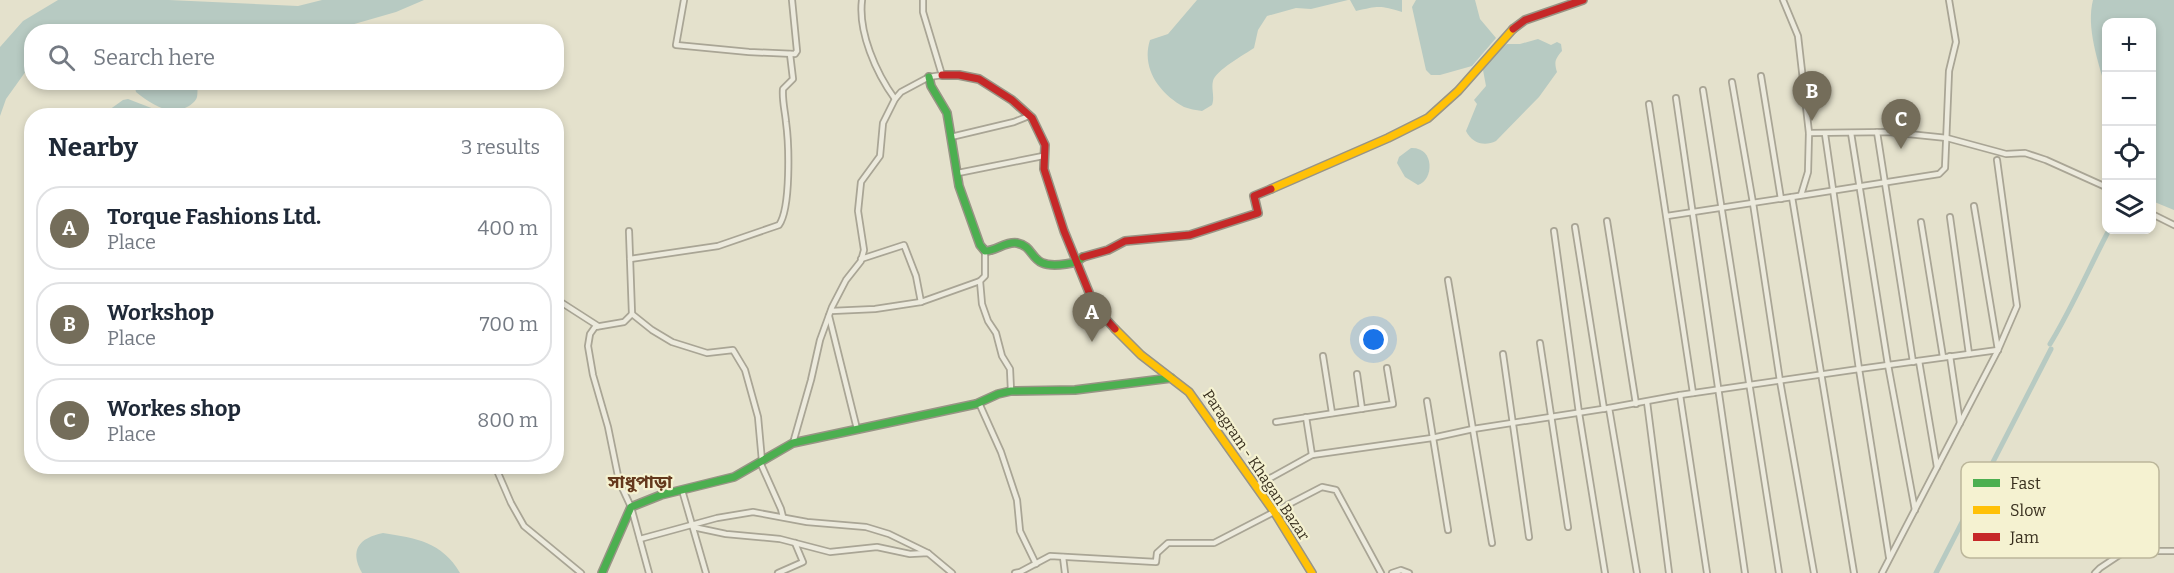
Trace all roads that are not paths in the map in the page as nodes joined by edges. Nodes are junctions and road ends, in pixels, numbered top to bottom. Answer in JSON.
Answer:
{"nodes":[{"id":1,"x":684,"y":0,"type":"edge"},
{"id":2,"x":792,"y":0,"type":"edge"},
{"id":3,"x":862,"y":0,"type":"edge"},
{"id":4,"x":923,"y":0,"type":"edge"},
{"id":5,"x":1583,"y":0,"type":"edge"},
{"id":6,"x":1783,"y":0,"type":"edge"},
{"id":7,"x":1949,"y":0,"type":"edge"},
{"id":8,"x":790,"y":54,"type":"junction"},
{"id":9,"x":942,"y":75,"type":"junction"},
{"id":10,"x":1761,"y":75,"type":"dead end"},
{"id":11,"x":929,"y":77,"type":"junction"},
{"id":12,"x":1732,"y":82,"type":"dead end"},
{"id":13,"x":1703,"y":90,"type":"dead end"},
{"id":14,"x":1676,"y":98,"type":"dead end"},
{"id":15,"x":895,"y":99,"type":"junction"},
{"id":16,"x":1649,"y":104,"type":"dead end"},
{"id":17,"x":1029,"y":116,"type":"junction"},
{"id":18,"x":1877,"y":132,"type":"junction"},
{"id":19,"x":1851,"y":133,"type":"junction"},
{"id":20,"x":1809,"y":134,"type":"junction"},
{"id":21,"x":1825,"y":134,"type":"junction"},
{"id":22,"x":951,"y":137,"type":"junction"},
{"id":23,"x":1947,"y":138,"type":"junction"},
{"id":24,"x":1043,"y":156,"type":"junction"},
{"id":25,"x":1997,"y":160,"type":"dead end"},
{"id":26,"x":958,"y":172,"type":"junction"},
{"id":27,"x":1886,"y":182,"type":"junction"},
{"id":28,"x":2102,"y":185,"type":"edge"},
{"id":29,"x":1860,"y":186,"type":"junction"},
{"id":30,"x":1833,"y":190,"type":"junction"},
{"id":31,"x":1801,"y":195,"type":"junction"},
{"id":32,"x":1792,"y":197,"type":"junction"},
{"id":33,"x":1781,"y":198,"type":"junction"},
{"id":34,"x":1753,"y":203,"type":"junction"},
{"id":35,"x":1974,"y":206,"type":"dead end"},
{"id":36,"x":1721,"y":208,"type":"junction"},
{"id":37,"x":1693,"y":212,"type":"junction"},
{"id":38,"x":1667,"y":216,"type":"junction"},
{"id":39,"x":2156,"y":216,"type":"edge"},
{"id":40,"x":1950,"y":217,"type":"dead end"},
{"id":41,"x":1607,"y":221,"type":"dead end"},
{"id":42,"x":1921,"y":222,"type":"dead end"},
{"id":43,"x":2174,"y":225,"type":"edge"},
{"id":44,"x":1575,"y":227,"type":"dead end"},
{"id":45,"x":629,"y":231,"type":"dead end"},
{"id":46,"x":1554,"y":231,"type":"dead end"},
{"id":47,"x":985,"y":251,"type":"junction"},
{"id":48,"x":630,"y":259,"type":"junction"},
{"id":49,"x":861,"y":259,"type":"junction"},
{"id":50,"x":1078,"y":262,"type":"junction"},
{"id":51,"x":1448,"y":280,"type":"dead end"},
{"id":52,"x":980,"y":281,"type":"junction"},
{"id":53,"x":921,"y":302,"type":"junction"},
{"id":54,"x":564,"y":304,"type":"edge"},
{"id":55,"x":830,"y":313,"type":"junction"},
{"id":56,"x":632,"y":314,"type":"junction"},
{"id":57,"x":598,"y":326,"type":"junction"},
{"id":58,"x":1540,"y":343,"type":"dead end"},
{"id":59,"x":1998,"y":350,"type":"junction"},
{"id":60,"x":1503,"y":354,"type":"dead end"},
{"id":61,"x":1969,"y":354,"type":"junction"},
{"id":62,"x":1323,"y":356,"type":"dead end"},
{"id":63,"x":1950,"y":356,"type":"junction"},
{"id":64,"x":1943,"y":357,"type":"junction"},
{"id":65,"x":1916,"y":361,"type":"junction"},
{"id":66,"x":1888,"y":365,"type":"junction"},
{"id":67,"x":1387,"y":368,"type":"dead end"},
{"id":68,"x":1859,"y":369,"type":"junction"},
{"id":69,"x":1357,"y":374,"type":"dead end"},
{"id":70,"x":1820,"y":375,"type":"junction"},
{"id":71,"x":1171,"y":378,"type":"junction"},
{"id":72,"x":1780,"y":381,"type":"junction"},
{"id":73,"x":1749,"y":386,"type":"junction"},
{"id":74,"x":1718,"y":390,"type":"junction"},
{"id":75,"x":1011,"y":391,"type":"junction"},
{"id":76,"x":1693,"y":393,"type":"junction"},
{"id":77,"x":1680,"y":395,"type":"junction"},
{"id":78,"x":1427,"y":401,"type":"dead end"},
{"id":79,"x":1647,"y":402,"type":"junction"},
{"id":80,"x":979,"y":403,"type":"junction"},
{"id":81,"x":1636,"y":404,"type":"junction"},
{"id":82,"x":1362,"y":408,"type":"junction"},
{"id":83,"x":1606,"y":409,"type":"junction"},
{"id":84,"x":1332,"y":413,"type":"junction"},
{"id":85,"x":1579,"y":413,"type":"junction"},
{"id":86,"x":1306,"y":417,"type":"junction"},
{"id":87,"x":1550,"y":417,"type":"junction"},
{"id":88,"x":1276,"y":422,"type":"dead end"},
{"id":89,"x":1512,"y":423,"type":"junction"},
{"id":90,"x":1960,"y":423,"type":"junction"},
{"id":91,"x":857,"y":429,"type":"junction"},
{"id":92,"x":1473,"y":429,"type":"junction"},
{"id":93,"x":1432,"y":438,"type":"junction"},
{"id":94,"x":793,"y":443,"type":"junction"},
{"id":95,"x":1312,"y":455,"type":"junction"},
{"id":96,"x":761,"y":461,"type":"junction"},
{"id":97,"x":1937,"y":467,"type":"junction"},
{"id":98,"x":498,"y":474,"type":"edge"},
{"id":99,"x":1256,"y":486,"type":"junction"},
{"id":100,"x":682,"y":490,"type":"junction"},
{"id":101,"x":631,"y":507,"type":"junction"},
{"id":102,"x":1915,"y":510,"type":"junction"},
{"id":103,"x":1275,"y":513,"type":"junction"},
{"id":104,"x":783,"y":517,"type":"junction"},
{"id":105,"x":692,"y":527,"type":"junction"},
{"id":106,"x":1568,"y":527,"type":"dead end"},
{"id":107,"x":1448,"y":530,"type":"dead end"},
{"id":108,"x":1529,"y":537,"type":"dead end"},
{"id":109,"x":640,"y":539,"type":"junction"},
{"id":110,"x":795,"y":543,"type":"junction"},
{"id":111,"x":1491,"y":543,"type":"dead end"},
{"id":112,"x":2159,"y":551,"type":"edge"},
{"id":113,"x":2174,"y":551,"type":"edge"},
{"id":114,"x":928,"y":553,"type":"junction"},
{"id":115,"x":1063,"y":557,"type":"junction"},
{"id":116,"x":2115,"y":558,"type":"edge"},
{"id":117,"x":1890,"y":559,"type":"junction"},
{"id":118,"x":1036,"y":564,"type":"junction"},
{"id":119,"x":581,"y":573,"type":"edge"},
{"id":120,"x":602,"y":573,"type":"edge"},
{"id":121,"x":649,"y":573,"type":"edge"},
{"id":122,"x":706,"y":573,"type":"edge"},
{"id":123,"x":778,"y":573,"type":"edge"},
{"id":124,"x":952,"y":573,"type":"edge"},
{"id":125,"x":1015,"y":573,"type":"edge"},
{"id":126,"x":1065,"y":573,"type":"edge"},
{"id":127,"x":1312,"y":573,"type":"edge"},
{"id":128,"x":1381,"y":573,"type":"edge"},
{"id":129,"x":1392,"y":573,"type":"edge"},
{"id":130,"x":1409,"y":573,"type":"edge"},
{"id":131,"x":1605,"y":573,"type":"edge"},
{"id":132,"x":1638,"y":573,"type":"edge"},
{"id":133,"x":1669,"y":573,"type":"edge"},
{"id":134,"x":1707,"y":573,"type":"edge"},
{"id":135,"x":1745,"y":573,"type":"edge"},
{"id":136,"x":1779,"y":573,"type":"edge"},
{"id":137,"x":1814,"y":573,"type":"edge"},
{"id":138,"x":1854,"y":573,"type":"edge"},
{"id":139,"x":1882,"y":573,"type":"edge"},
{"id":140,"x":2095,"y":573,"type":"edge"}],
"edges":[{"from":1,"to":8,"type":"street"},
{"from":2,"to":8,"type":"street"},
{"from":3,"to":15,"type":"street"},
{"from":4,"to":9,"type":"street"},
{"from":5,"to":50,"type":"street"},
{"from":6,"to":20,"type":"street"},
{"from":7,"to":23,"type":"street"},
{"from":8,"to":48,"type":"street"},
{"from":9,"to":11,"type":"street"},
{"from":9,"to":17,"type":"street","name":"Paragram - Khagan Bazar"},
{"from":10,"to":33,"type":"street"},
{"from":11,"to":15,"type":"street"},
{"from":11,"to":22,"type":"street"},
{"from":12,"to":34,"type":"street"},
{"from":13,"to":36,"type":"street"},
{"from":14,"to":37,"type":"street"},
{"from":15,"to":49,"type":"street"},
{"from":16,"to":38,"type":"street"},
{"from":17,"to":22,"type":"street"},
{"from":17,"to":24,"type":"street","name":"Paragram - Khagan Bazar"},
{"from":18,"to":19,"type":"street"},
{"from":18,"to":23,"type":"street"},
{"from":18,"to":27,"type":"street"},
{"from":19,"to":21,"type":"street"},
{"from":19,"to":29,"type":"street"},
{"from":20,"to":21,"type":"street"},
{"from":20,"to":31,"type":"street"},
{"from":21,"to":30,"type":"street"},
{"from":22,"to":26,"type":"street"},
{"from":23,"to":27,"type":"street"},
{"from":23,"to":28,"type":"street"},
{"from":24,"to":26,"type":"street"},
{"from":24,"to":50,"type":"street","name":"Paragram - Khagan Bazar"},
{"from":25,"to":59,"type":"street"},
{"from":26,"to":47,"type":"street"},
{"from":27,"to":29,"type":"street"},
{"from":27,"to":65,"type":"street"},
{"from":29,"to":30,"type":"street"},
{"from":29,"to":66,"type":"street"},
{"from":30,"to":31,"type":"street"},
{"from":30,"to":68,"type":"street"},
{"from":31,"to":32,"type":"street"},
{"from":32,"to":33,"type":"street"},
{"from":32,"to":70,"type":"street"},
{"from":33,"to":34,"type":"street"},
{"from":34,"to":36,"type":"street"},
{"from":34,"to":72,"type":"street"},
{"from":35,"to":59,"type":"street"},
{"from":36,"to":37,"type":"street"},
{"from":36,"to":73,"type":"street"},
{"from":37,"to":38,"type":"street"},
{"from":37,"to":74,"type":"street"},
{"from":38,"to":76,"type":"street"},
{"from":39,"to":43,"type":"street"},
{"from":40,"to":61,"type":"street"},
{"from":41,"to":81,"type":"street"},
{"from":42,"to":64,"type":"street"},
{"from":44,"to":83,"type":"street"},
{"from":45,"to":48,"type":"street"},
{"from":46,"to":85,"type":"street"},
{"from":47,"to":50,"type":"street"},
{"from":47,"to":52,"type":"street"},
{"from":48,"to":56,"type":"street"},
{"from":49,"to":53,"type":"street"},
{"from":49,"to":55,"type":"street"},
{"from":50,"to":71,"type":"street","name":"Paragram - Khagan Bazar"},
{"from":51,"to":92,"type":"street"},
{"from":52,"to":53,"type":"street"},
{"from":52,"to":75,"type":"street"},
{"from":53,"to":55,"type":"street"},
{"from":54,"to":57,"type":"street"},
{"from":55,"to":91,"type":"street"},
{"from":55,"to":94,"type":"street"},
{"from":56,"to":57,"type":"street"},
{"from":56,"to":96,"type":"street"},
{"from":57,"to":101,"type":"street"},
{"from":58,"to":87,"type":"street"},
{"from":59,"to":61,"type":"street"},
{"from":59,"to":90,"type":"street"},
{"from":60,"to":89,"type":"street"},
{"from":61,"to":63,"type":"street"},
{"from":62,"to":84,"type":"street"},
{"from":63,"to":64,"type":"street"},
{"from":63,"to":90,"type":"street"},
{"from":64,"to":65,"type":"street"},
{"from":65,"to":66,"type":"street"},
{"from":65,"to":97,"type":"street"},
{"from":66,"to":68,"type":"street"},
{"from":66,"to":102,"type":"street"},
{"from":67,"to":82,"type":"street"},
{"from":68,"to":70,"type":"street"},
{"from":68,"to":117,"type":"street"},
{"from":69,"to":82,"type":"street"},
{"from":70,"to":72,"type":"street"},
{"from":70,"to":138,"type":"street"},
{"from":71,"to":75,"type":"street"},
{"from":71,"to":99,"type":"street","name":"Paragram - Khagan Bazar"},
{"from":72,"to":73,"type":"street"},
{"from":72,"to":137,"type":"street"},
{"from":73,"to":74,"type":"street"},
{"from":73,"to":136,"type":"street"},
{"from":74,"to":76,"type":"street"},
{"from":74,"to":135,"type":"street"},
{"from":75,"to":80,"type":"street"},
{"from":76,"to":77,"type":"street"},
{"from":77,"to":79,"type":"street"},
{"from":77,"to":134,"type":"street"},
{"from":78,"to":93,"type":"street"},
{"from":79,"to":81,"type":"street"},
{"from":79,"to":133,"type":"street"},
{"from":80,"to":91,"type":"street"},
{"from":80,"to":118,"type":"street"},
{"from":81,"to":83,"type":"street"},
{"from":82,"to":84,"type":"street"},
{"from":83,"to":85,"type":"street"},
{"from":83,"to":132,"type":"street"},
{"from":84,"to":86,"type":"street"},
{"from":85,"to":87,"type":"street"},
{"from":85,"to":131,"type":"street"},
{"from":86,"to":88,"type":"street"},
{"from":86,"to":95,"type":"street"},
{"from":87,"to":89,"type":"street"},
{"from":87,"to":106,"type":"street"},
{"from":89,"to":92,"type":"street"},
{"from":89,"to":108,"type":"street"},
{"from":90,"to":97,"type":"street"},
{"from":91,"to":94,"type":"street"},
{"from":92,"to":93,"type":"street"},
{"from":92,"to":111,"type":"street"},
{"from":93,"to":95,"type":"street"},
{"from":93,"to":107,"type":"street"},
{"from":94,"to":96,"type":"street"},
{"from":95,"to":99,"type":"street"},
{"from":96,"to":100,"type":"street"},
{"from":96,"to":104,"type":"street"},
{"from":97,"to":102,"type":"street"},
{"from":98,"to":119,"type":"street"},
{"from":99,"to":103,"type":"street","name":"Paragram - Khagan Bazar"},
{"from":100,"to":101,"type":"street"},
{"from":100,"to":105,"type":"street"},
{"from":101,"to":109,"type":"street"},
{"from":101,"to":120,"type":"street"},
{"from":102,"to":117,"type":"street"},
{"from":103,"to":115,"type":"street"},
{"from":103,"to":127,"type":"street","name":"Paragram - Khagan Bazar"},
{"from":103,"to":128,"type":"street"},
{"from":104,"to":105,"type":"street"},
{"from":104,"to":114,"type":"street"},
{"from":105,"to":109,"type":"street"},
{"from":105,"to":110,"type":"street"},
{"from":105,"to":122,"type":"street"},
{"from":109,"to":121,"type":"street"},
{"from":110,"to":114,"type":"street"},
{"from":110,"to":123,"type":"street"},
{"from":112,"to":113,"type":"street"},
{"from":114,"to":124,"type":"street"},
{"from":115,"to":118,"type":"street"},
{"from":115,"to":126,"type":"street"},
{"from":116,"to":140,"type":"street"},
{"from":117,"to":139,"type":"street"},
{"from":118,"to":125,"type":"street"},
{"from":129,"to":130,"type":"street"}]}
